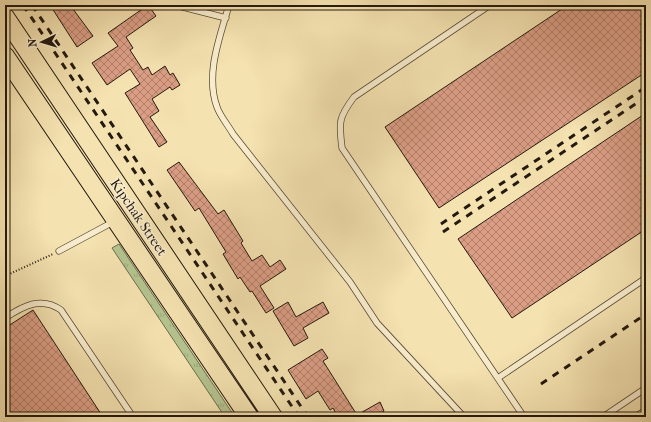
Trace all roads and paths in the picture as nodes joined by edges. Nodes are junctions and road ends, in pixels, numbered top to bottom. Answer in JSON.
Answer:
{"nodes":[{"id":1,"x":175,"y":5,"type":"edge"},
{"id":2,"x":229,"y":5,"type":"edge"},
{"id":3,"x":490,"y":5,"type":"edge"},
{"id":4,"x":5,"y":17,"type":"edge"},
{"id":5,"x":226,"y":18,"type":"junction"},
{"id":6,"x":5,"y":56,"type":"edge"},
{"id":7,"x":116,"y":220,"type":"junction"},
{"id":8,"x":59,"y":251,"type":"joint"},
{"id":9,"x":5,"y":276,"type":"edge"},
{"id":10,"x":646,"y":278,"type":"edge"},
{"id":11,"x":5,"y":318,"type":"edge"},
{"id":12,"x":498,"y":378,"type":"junction"},
{"id":13,"x":646,"y":388,"type":"edge"},
{"id":14,"x":646,"y":410,"type":"edge"},
{"id":15,"x":133,"y":417,"type":"edge"},
{"id":16,"x":249,"y":417,"type":"edge"},
{"id":17,"x":273,"y":417,"type":"edge"},
{"id":18,"x":464,"y":417,"type":"edge"},
{"id":19,"x":524,"y":417,"type":"edge"},
{"id":20,"x":603,"y":417,"type":"edge"},
{"id":21,"x":635,"y":417,"type":"edge"}],
"edges":[{"from":1,"to":5,"type":"lane"},
{"from":2,"to":5,"type":"lane"},
{"from":3,"to":12,"type":"lane"},
{"from":4,"to":17,"type":"main road","name":"Kipchak Street"},
{"from":5,"to":18,"type":"lane"},
{"from":6,"to":7,"type":"main road","name":"Kipchak Street"},
{"from":7,"to":8,"type":"lane"},
{"from":7,"to":16,"type":"main road","name":"Kipchak Street"},
{"from":8,"to":9,"type":"path"},
{"from":10,"to":12,"type":"lane"},
{"from":11,"to":15,"type":"lane"},
{"from":12,"to":19,"type":"lane"},
{"from":13,"to":20,"type":"lane"},
{"from":14,"to":21,"type":"lane"}]}
